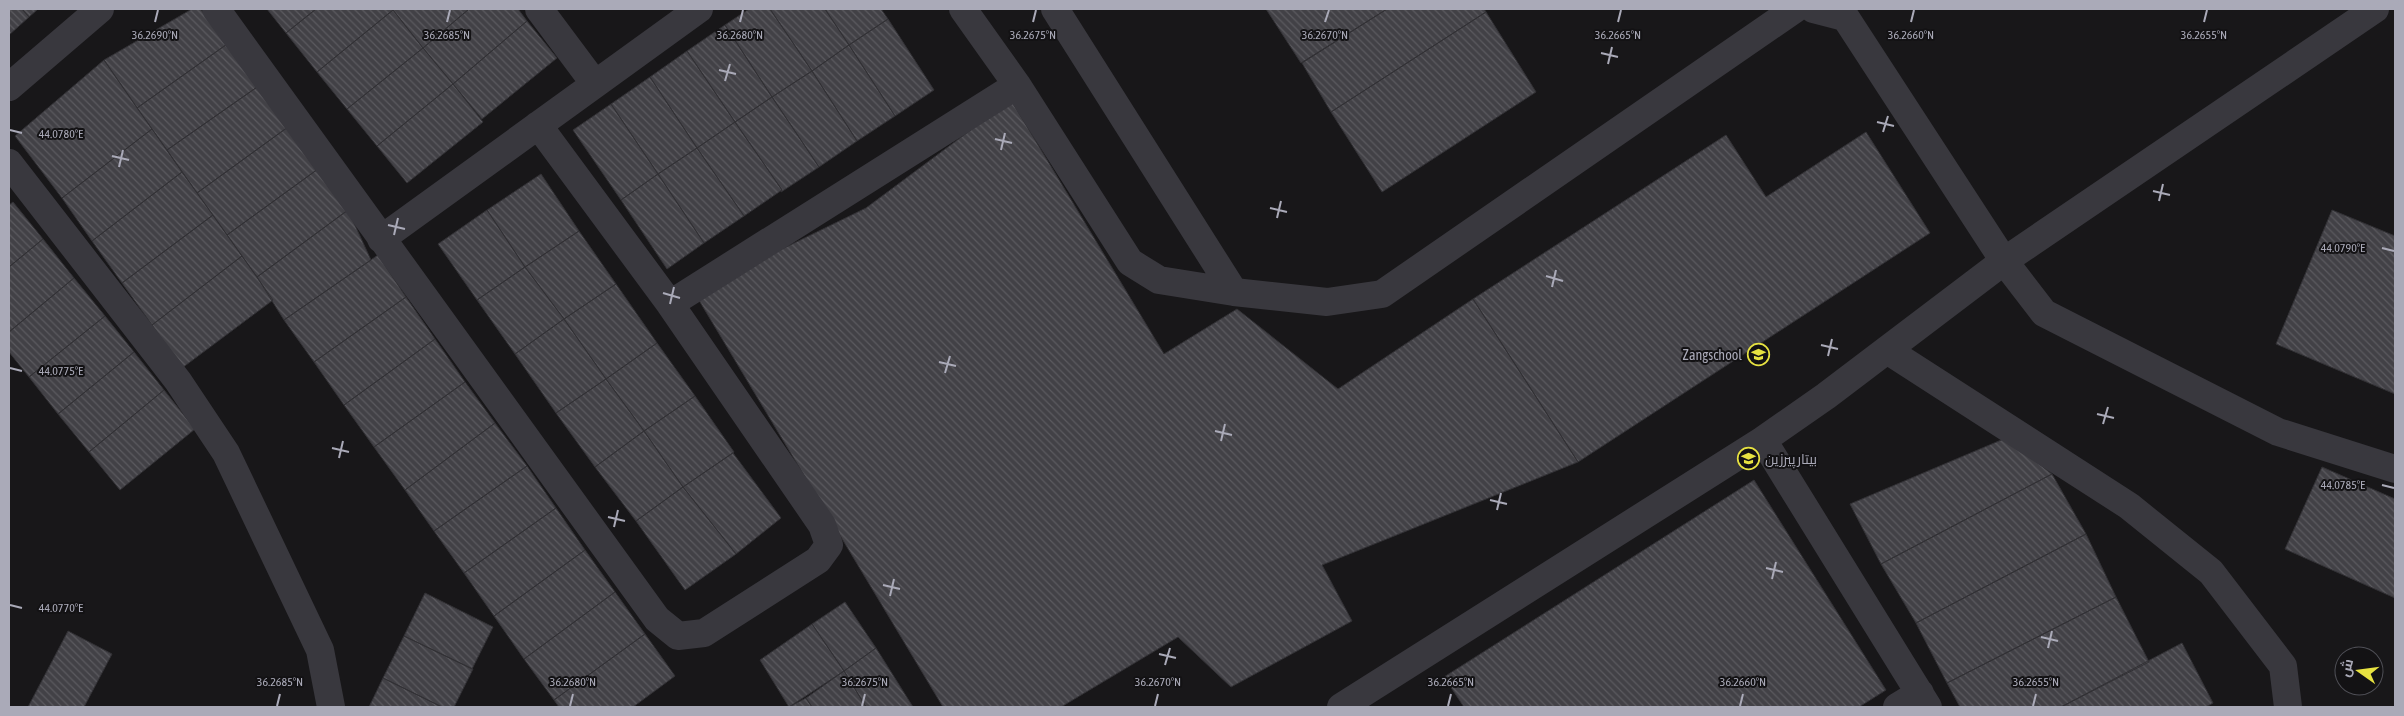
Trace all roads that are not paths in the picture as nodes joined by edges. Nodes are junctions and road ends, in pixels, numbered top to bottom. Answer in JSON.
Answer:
{"nodes":[{"id":1,"x":100,"y":9,"type":"edge"},
{"id":2,"x":216,"y":9,"type":"edge"},
{"id":3,"x":539,"y":9,"type":"edge"},
{"id":4,"x":699,"y":9,"type":"edge"},
{"id":5,"x":963,"y":9,"type":"edge"},
{"id":6,"x":1055,"y":9,"type":"edge"},
{"id":7,"x":1795,"y":9,"type":"edge"},
{"id":8,"x":1813,"y":9,"type":"edge"},
{"id":9,"x":2375,"y":9,"type":"edge"},
{"id":10,"x":1842,"y":13,"type":"edge"},
{"id":11,"x":595,"y":84,"type":"junction"},
{"id":12,"x":1017,"y":85,"type":"junction"},
{"id":13,"x":9,"y":87,"type":"edge"},
{"id":14,"x":538,"y":126,"type":"junction"},
{"id":15,"x":9,"y":163,"type":"edge"},
{"id":16,"x":381,"y":239,"type":"junction"},
{"id":17,"x":2004,"y":261,"type":"junction"},
{"id":18,"x":1234,"y":292,"type":"junction"},
{"id":19,"x":670,"y":304,"type":"junction"},
{"id":20,"x":1887,"y":350,"type":"junction"},
{"id":21,"x":1763,"y":440,"type":"junction"},
{"id":22,"x":2395,"y":469,"type":"edge"},
{"id":23,"x":1924,"y":700,"type":"edge"},
{"id":24,"x":331,"y":707,"type":"edge"},
{"id":25,"x":1341,"y":707,"type":"edge"},
{"id":26,"x":1897,"y":707,"type":"edge"},
{"id":27,"x":2288,"y":707,"type":"edge"}],
"edges":[{"from":1,"to":13,"type":"street"},
{"from":2,"to":16,"type":"street"},
{"from":3,"to":11,"type":"street"},
{"from":4,"to":11,"type":"street"},
{"from":5,"to":12,"type":"street"},
{"from":6,"to":18,"type":"street"},
{"from":7,"to":18,"type":"street"},
{"from":8,"to":10,"type":"street"},
{"from":9,"to":17,"type":"street"},
{"from":10,"to":17,"type":"street"},
{"from":11,"to":14,"type":"street"},
{"from":12,"to":18,"type":"street"},
{"from":12,"to":19,"type":"street"},
{"from":14,"to":16,"type":"street"},
{"from":14,"to":19,"type":"street"},
{"from":15,"to":24,"type":"street"},
{"from":16,"to":19,"type":"street"},
{"from":17,"to":20,"type":"street"},
{"from":17,"to":22,"type":"street"},
{"from":20,"to":21,"type":"street"},
{"from":20,"to":27,"type":"street"},
{"from":21,"to":23,"type":"street"},
{"from":21,"to":25,"type":"street"},
{"from":23,"to":26,"type":"street"}]}
